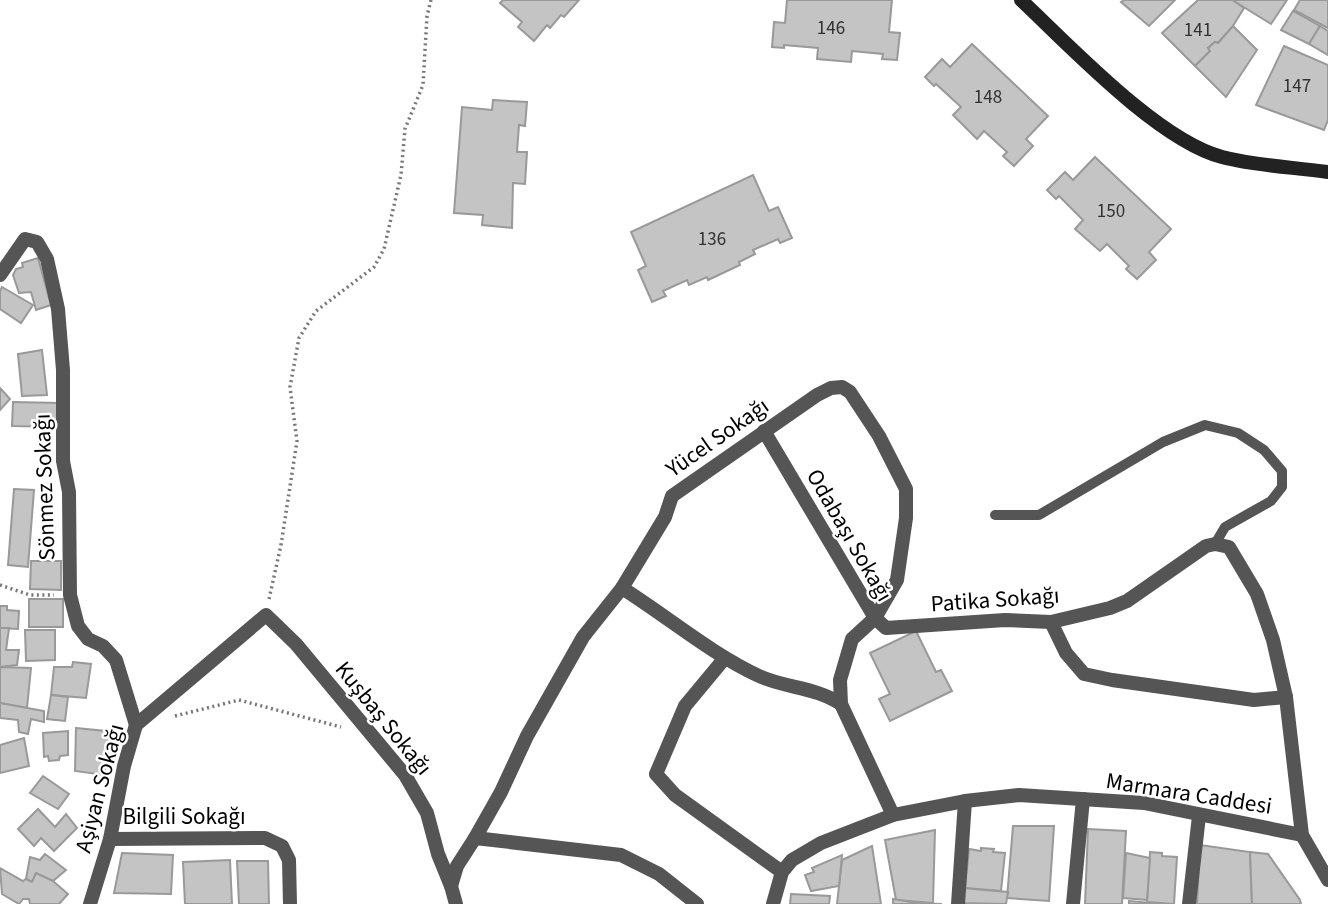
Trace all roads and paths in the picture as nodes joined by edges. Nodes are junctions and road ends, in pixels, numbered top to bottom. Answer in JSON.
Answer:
{"nodes":[{"id":1,"x":431,"y":0,"type":"edge"},
{"id":2,"x":1021,"y":0,"type":"edge"},
{"id":3,"x":1327,"y":169,"type":"edge"},
{"id":4,"x":0,"y":275,"type":"edge"},
{"id":5,"x":764,"y":430,"type":"junction"},
{"id":6,"x":995,"y":515,"type":"dead end"},
{"id":7,"x":1222,"y":546,"type":"junction"},
{"id":8,"x":0,"y":585,"type":"edge"},
{"id":9,"x":622,"y":589,"type":"junction"},
{"id":10,"x":70,"y":595,"type":"junction"},
{"id":11,"x":265,"y":615,"type":"junction"},
{"id":12,"x":875,"y":618,"type":"junction"},
{"id":13,"x":1051,"y":622,"type":"junction"},
{"id":14,"x":724,"y":659,"type":"junction"},
{"id":15,"x":1286,"y":696,"type":"junction"},
{"id":16,"x":841,"y":704,"type":"junction"},
{"id":17,"x":174,"y":716,"type":"dead end"},
{"id":18,"x":136,"y":725,"type":"junction"},
{"id":19,"x":374,"y":737,"type":"junction"},
{"id":20,"x":1083,"y":799,"type":"junction"},
{"id":21,"x":965,"y":801,"type":"junction"},
{"id":22,"x":893,"y":815,"type":"junction"},
{"id":23,"x":1199,"y":816,"type":"junction"},
{"id":24,"x":1302,"y":835,"type":"junction"},
{"id":25,"x":475,"y":838,"type":"junction"},
{"id":26,"x":110,"y":839,"type":"junction"},
{"id":27,"x":782,"y":872,"type":"junction"},
{"id":28,"x":1328,"y":880,"type":"edge"},
{"id":29,"x":451,"y":886,"type":"junction"},
{"id":30,"x":90,"y":904,"type":"edge"},
{"id":31,"x":290,"y":904,"type":"edge"},
{"id":32,"x":456,"y":904,"type":"edge"},
{"id":33,"x":697,"y":904,"type":"edge"},
{"id":34,"x":773,"y":904,"type":"edge"},
{"id":35,"x":958,"y":904,"type":"edge"},
{"id":36,"x":1073,"y":904,"type":"edge"},
{"id":37,"x":1189,"y":904,"type":"edge"}],
"edges":[{"from":1,"to":11,"type":"path"},
{"from":2,"to":3,"type":"main road"},
{"from":4,"to":10,"type":"street","name":"Sönmez Sokağı"},
{"from":5,"to":9,"type":"street","name":"Yücel Sokağı"},
{"from":5,"to":12,"type":"street","name":"Odabaşı Sokağı"},
{"from":5,"to":12,"type":"street","name":"Yücel Sokağı"},
{"from":6,"to":7,"type":"lane"},
{"from":7,"to":13,"type":"street","name":"Patika Sokağı"},
{"from":7,"to":15,"type":"street"},
{"from":8,"to":10,"type":"path"},
{"from":9,"to":14,"type":"street"},
{"from":9,"to":25,"type":"street","name":"Yücel Sokağı"},
{"from":10,"to":18,"type":"street","name":"Sönmez Sokağı"},
{"from":11,"to":18,"type":"street","name":"Aşiyan Sokağı"},
{"from":11,"to":19,"type":"street","name":"Kuşbaş Sokağı"},
{"from":12,"to":13,"type":"street","name":"Patika Sokağı"},
{"from":12,"to":16,"type":"street","name":"Odabaşı Sokağı"},
{"from":13,"to":15,"type":"street"},
{"from":14,"to":16,"type":"street"},
{"from":14,"to":27,"type":"street"},
{"from":15,"to":24,"type":"street"},
{"from":16,"to":22,"type":"street","name":"Odabaşı Sokağı"},
{"from":17,"to":19,"type":"path"},
{"from":18,"to":26,"type":"street","name":"Aşiyan Sokağı"},
{"from":19,"to":29,"type":"street","name":"Kuşbaş Sokağı"},
{"from":20,"to":21,"type":"street","name":"Marmara Caddesi"},
{"from":20,"to":23,"type":"street","name":"Marmara Caddesi"},
{"from":20,"to":36,"type":"street"},
{"from":21,"to":22,"type":"street","name":"Marmara Caddesi"},
{"from":21,"to":35,"type":"street"},
{"from":22,"to":27,"type":"street","name":"Marmara Caddesi"},
{"from":23,"to":24,"type":"street","name":"Marmara Caddesi"},
{"from":23,"to":37,"type":"street"},
{"from":24,"to":28,"type":"street"},
{"from":25,"to":29,"type":"street","name":"Yücel Sokağı"},
{"from":25,"to":33,"type":"street"},
{"from":26,"to":30,"type":"street","name":"Aşiyan Sokağı"},
{"from":26,"to":31,"type":"street","name":"Bilgili Sokağı"},
{"from":27,"to":34,"type":"street"},
{"from":29,"to":32,"type":"street","name":"Kuşbaş Sokağı"}]}
